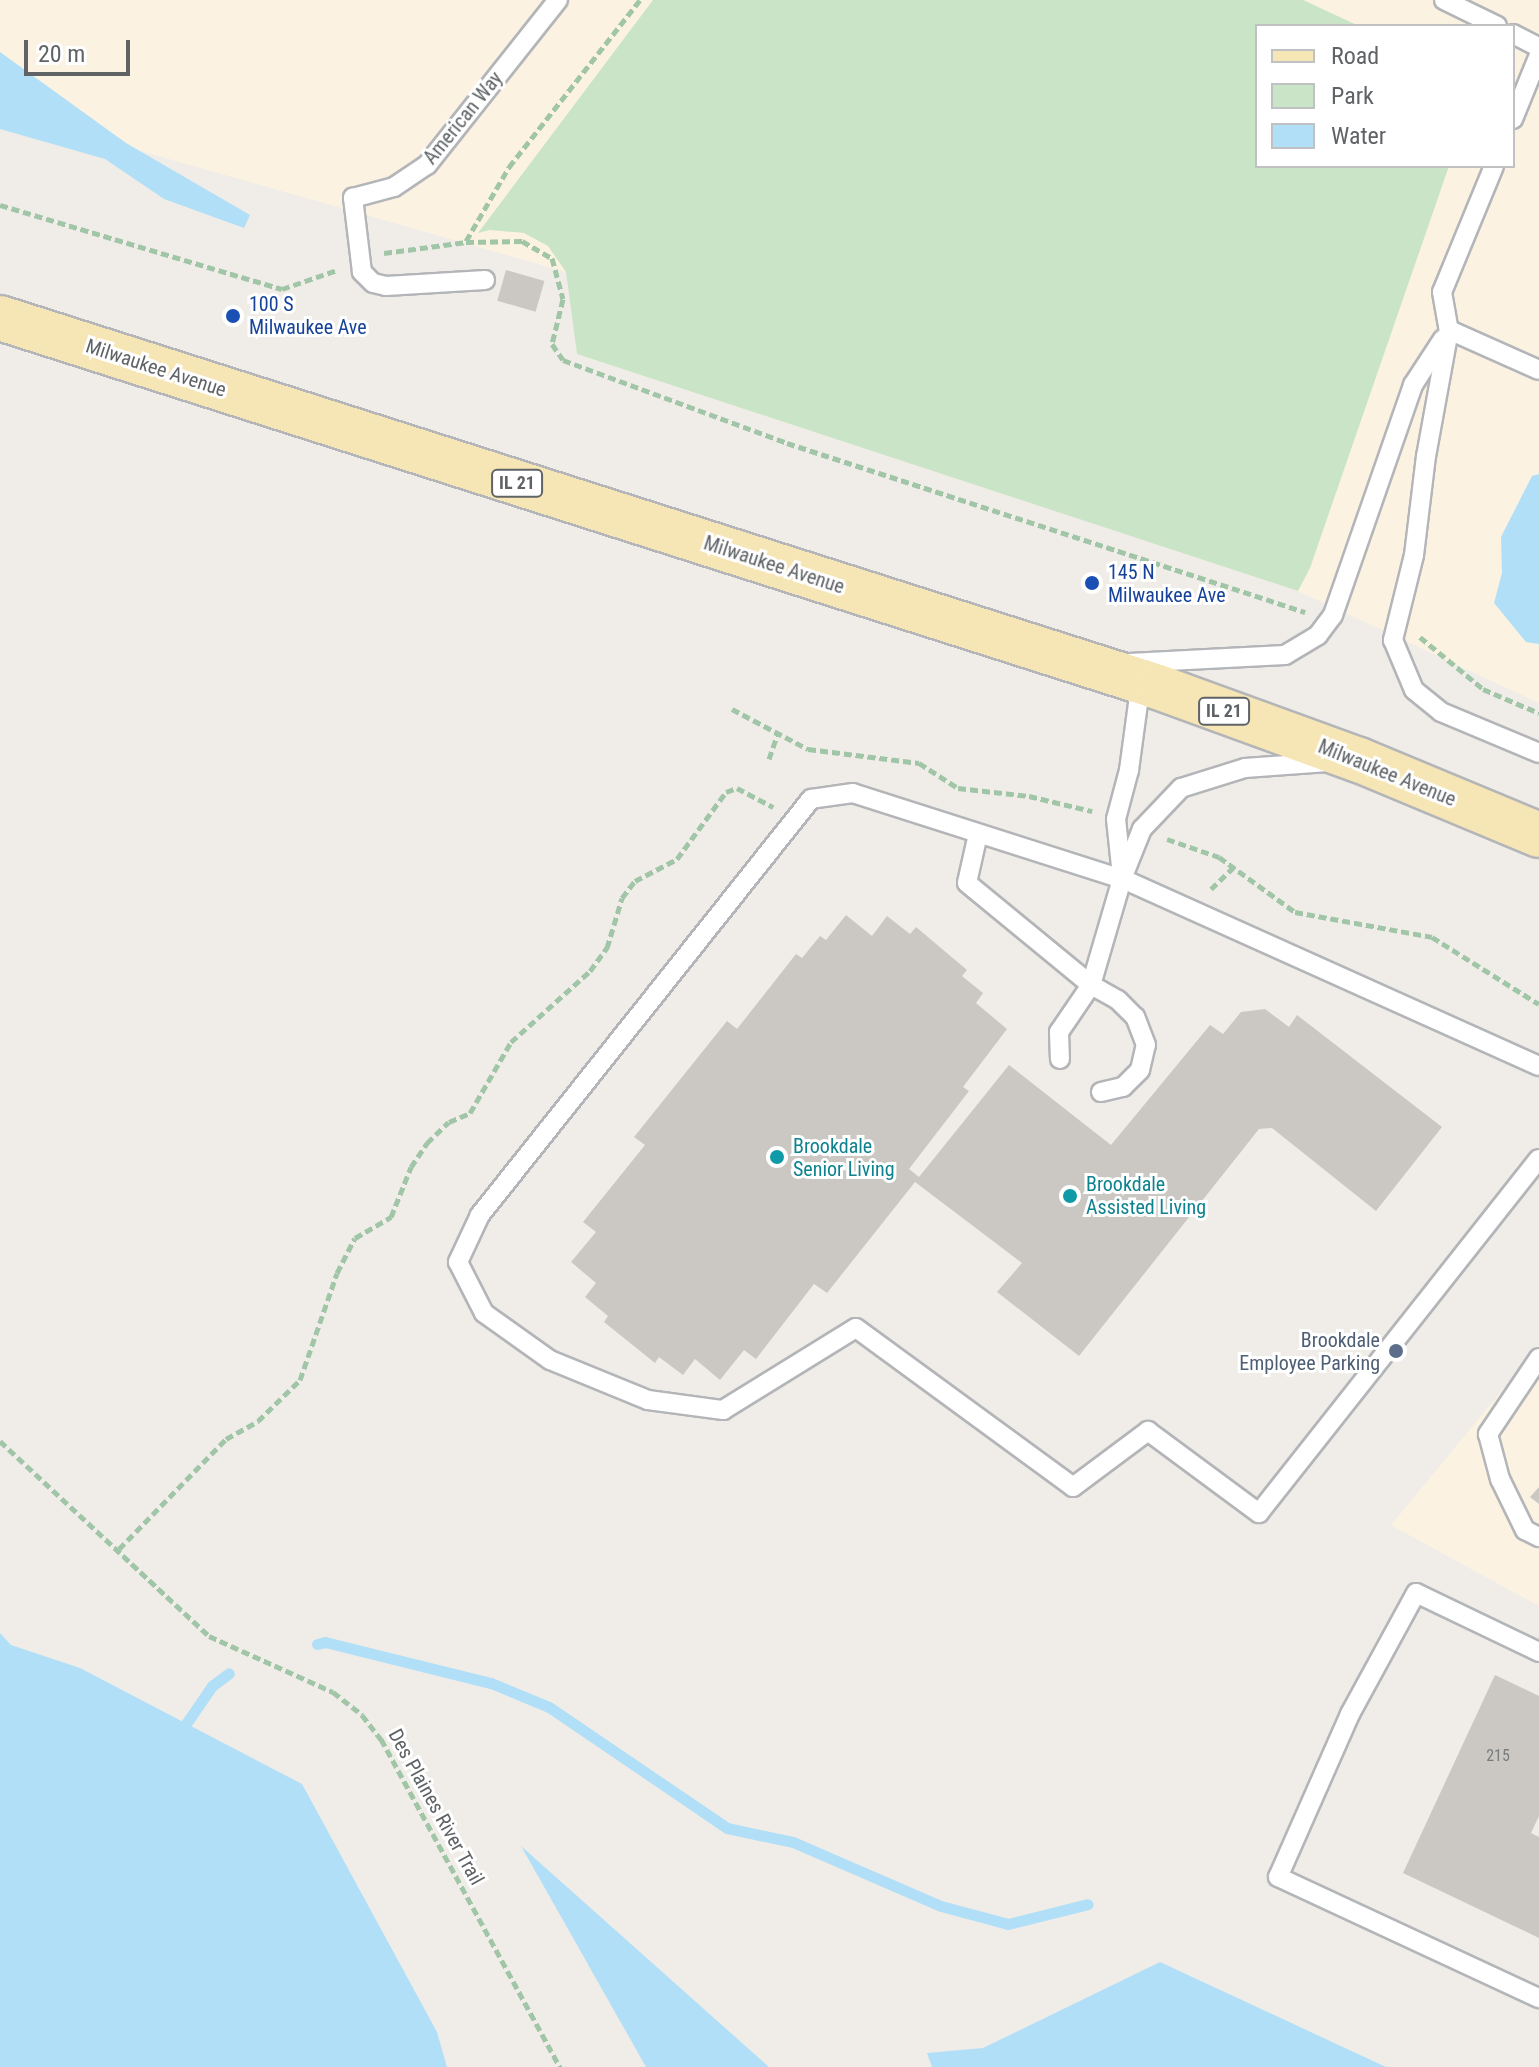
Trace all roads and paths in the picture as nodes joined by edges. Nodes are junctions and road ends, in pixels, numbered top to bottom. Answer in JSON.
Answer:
{"nodes":[{"id":1,"x":558,"y":0,"type":"edge"},
{"id":2,"x":640,"y":0,"type":"edge"},
{"id":3,"x":1444,"y":0,"type":"edge"},
{"id":4,"x":1493,"y":24,"type":"edge"},
{"id":5,"x":1515,"y":35,"type":"edge"},
{"id":6,"x":1539,"y":47,"type":"edge"},
{"id":7,"x":1539,"y":55,"type":"edge"},
{"id":8,"x":1515,"y":114,"type":"edge"},
{"id":9,"x":1493,"y":168,"type":"edge"},
{"id":10,"x":0,"y":205,"type":"edge"},
{"id":11,"x":466,"y":242,"type":"junction"},
{"id":12,"x":361,"y":261,"type":"junction"},
{"id":13,"x":485,"y":280,"type":"dead end"},
{"id":14,"x":0,"y":318,"type":"edge"},
{"id":15,"x":1449,"y":330,"type":"junction"},
{"id":16,"x":1539,"y":370,"type":"edge"},
{"id":17,"x":1329,"y":620,"type":"junction"},
{"id":18,"x":1395,"y":632,"type":"junction"},
{"id":19,"x":1089,"y":665,"type":"junction"},
{"id":20,"x":1141,"y":681,"type":"junction"},
{"id":21,"x":732,"y":709,"type":"dead end"},
{"id":22,"x":1539,"y":713,"type":"edge"},
{"id":23,"x":778,"y":733,"type":"junction"},
{"id":24,"x":1539,"y":753,"type":"edge"},
{"id":25,"x":769,"y":759,"type":"dead end"},
{"id":26,"x":1359,"y":760,"type":"junction"},
{"id":27,"x":1105,"y":814,"type":"dead end"},
{"id":28,"x":795,"y":820,"type":"junction"},
{"id":29,"x":978,"y":834,"type":"junction"},
{"id":30,"x":1156,"y":835,"type":"dead end"},
{"id":31,"x":1539,"y":835,"type":"edge"},
{"id":32,"x":1233,"y":868,"type":"junction"},
{"id":33,"x":1122,"y":879,"type":"junction"},
{"id":34,"x":1203,"y":897,"type":"dead end"},
{"id":35,"x":1091,"y":985,"type":"junction"},
{"id":36,"x":1539,"y":1004,"type":"edge"},
{"id":37,"x":1060,"y":1059,"type":"dead end"},
{"id":38,"x":1539,"y":1066,"type":"edge"},
{"id":39,"x":1101,"y":1092,"type":"dead end"},
{"id":40,"x":1539,"y":1159,"type":"edge"},
{"id":41,"x":1539,"y":1358,"type":"edge"},
{"id":42,"x":0,"y":1441,"type":"edge"},
{"id":43,"x":1539,"y":1537,"type":"edge"},
{"id":44,"x":119,"y":1549,"type":"junction"},
{"id":45,"x":1539,"y":1652,"type":"edge"},
{"id":46,"x":1539,"y":1998,"type":"edge"},
{"id":47,"x":560,"y":2067,"type":"edge"}],
"edges":[{"from":1,"to":12,"type":"lane","name":"American Way"},
{"from":2,"to":11,"type":"path"},
{"from":3,"to":4,"type":"lane"},
{"from":5,"to":6,"type":"lane"},
{"from":7,"to":8,"type":"lane"},
{"from":9,"to":15,"type":"lane"},
{"from":10,"to":12,"type":"path"},
{"from":11,"to":12,"type":"path"},
{"from":11,"to":17,"type":"path"},
{"from":12,"to":13,"type":"lane"},
{"from":14,"to":19,"type":"main road","name":"Milwaukee Avenue","number":"IL 21"},
{"from":15,"to":16,"type":"lane"},
{"from":15,"to":17,"type":"lane"},
{"from":15,"to":18,"type":"lane"},
{"from":17,"to":19,"type":"lane"},
{"from":18,"to":22,"type":"path"},
{"from":18,"to":24,"type":"lane"},
{"from":19,"to":20,"type":"main road","name":"Milwaukee Avenue","number":"IL 21"},
{"from":20,"to":26,"type":"main road","name":"Milwaukee Avenue","number":"IL 21"},
{"from":20,"to":33,"type":"lane"},
{"from":21,"to":23,"type":"path"},
{"from":23,"to":25,"type":"path"},
{"from":23,"to":27,"type":"path"},
{"from":26,"to":31,"type":"main road","name":"Milwaukee Avenue","number":"IL 21"},
{"from":26,"to":33,"type":"lane"},
{"from":28,"to":29,"type":"lane"},
{"from":28,"to":40,"type":"lane"},
{"from":28,"to":44,"type":"path"},
{"from":29,"to":33,"type":"lane"},
{"from":29,"to":35,"type":"lane"},
{"from":30,"to":32,"type":"path"},
{"from":32,"to":34,"type":"path"},
{"from":32,"to":36,"type":"path"},
{"from":33,"to":35,"type":"lane"},
{"from":33,"to":38,"type":"lane"},
{"from":35,"to":37,"type":"lane"},
{"from":35,"to":39,"type":"lane"},
{"from":41,"to":43,"type":"lane"},
{"from":42,"to":44,"type":"path","name":"Des Plaines River Trail"},
{"from":44,"to":47,"type":"path","name":"Des Plaines River Trail"},
{"from":45,"to":46,"type":"lane"}]}
